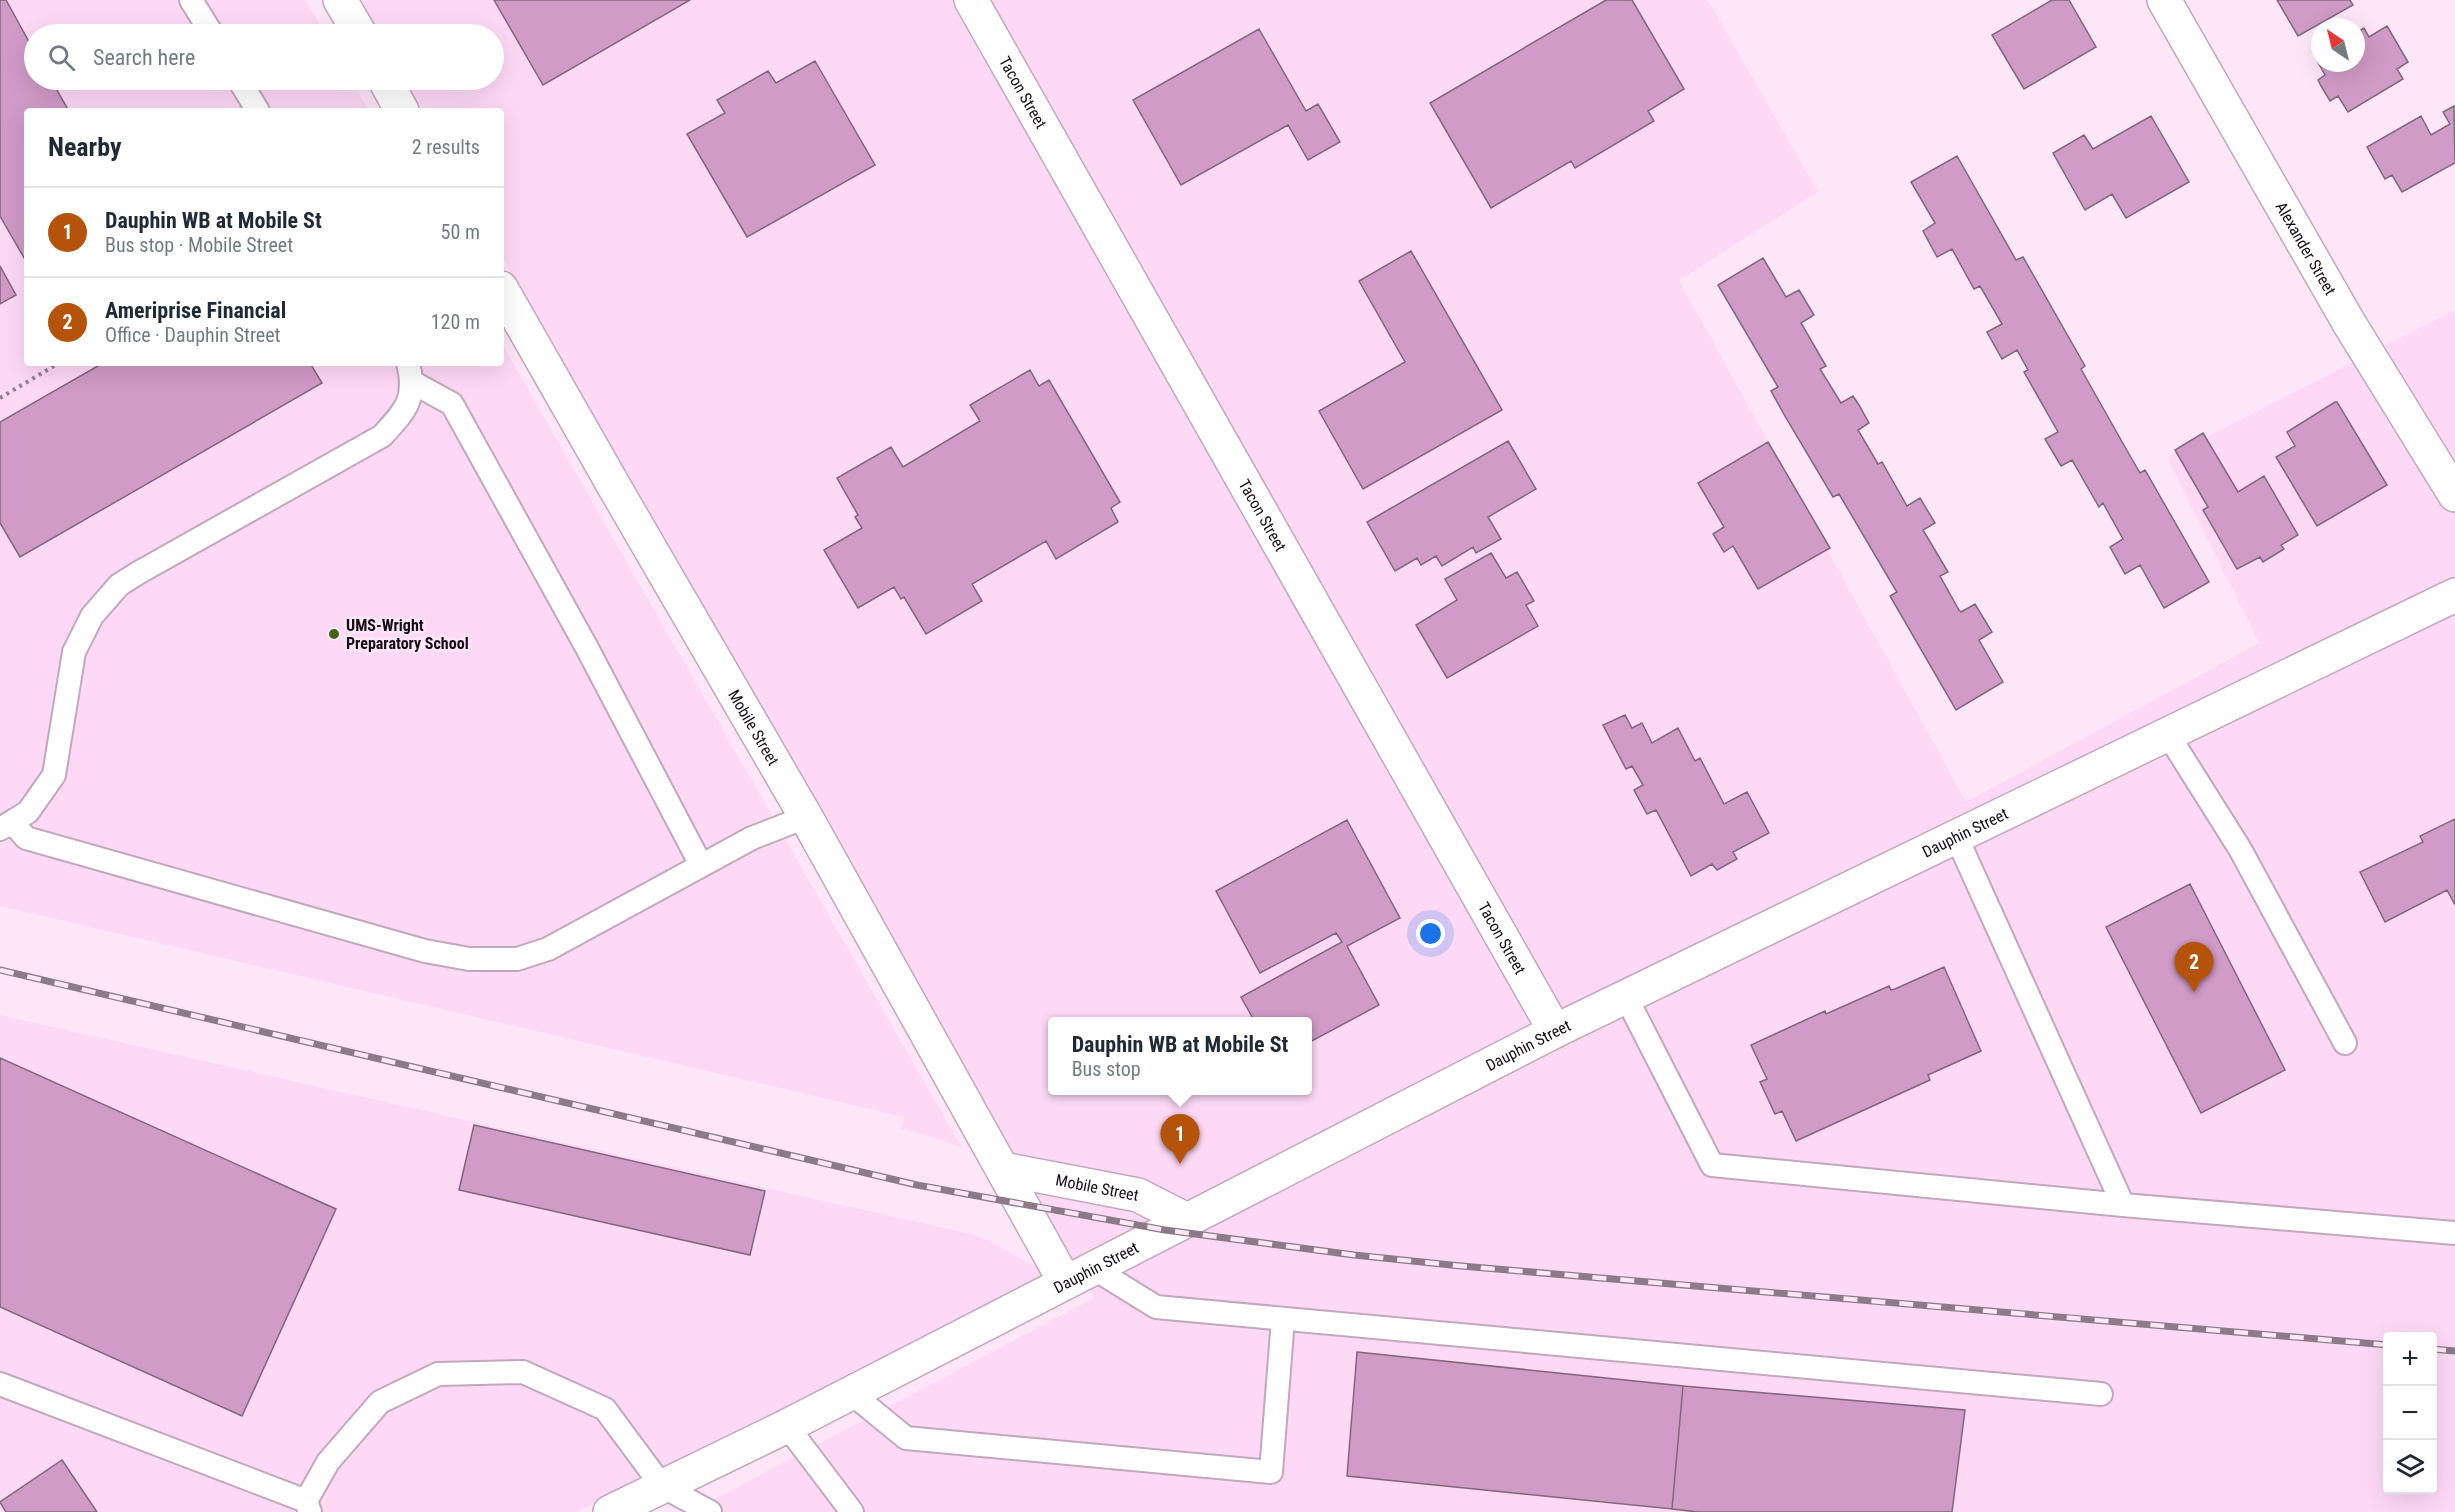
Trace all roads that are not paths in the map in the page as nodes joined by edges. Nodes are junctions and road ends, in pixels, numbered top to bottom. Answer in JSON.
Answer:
{"nodes":[{"id":1,"x":191,"y":0,"type":"edge"},
{"id":2,"x":340,"y":0,"type":"edge"},
{"id":3,"x":2164,"y":0,"type":"edge"},
{"id":4,"x":973,"y":1,"type":"edge"},
{"id":5,"x":206,"y":24,"type":"edge"},
{"id":6,"x":354,"y":24,"type":"edge"},
{"id":7,"x":245,"y":90,"type":"edge"},
{"id":8,"x":390,"y":90,"type":"edge"},
{"id":9,"x":256,"y":108,"type":"edge"},
{"id":10,"x":400,"y":108,"type":"edge"},
{"id":11,"x":504,"y":293,"type":"edge"},
{"id":12,"x":410,"y":373,"type":"edge"},
{"id":13,"x":2455,"y":495,"type":"edge"},
{"id":14,"x":2455,"y":595,"type":"edge"},
{"id":15,"x":2167,"y":733,"type":"junction"},
{"id":16,"x":806,"y":816,"type":"junction"},
{"id":17,"x":6,"y":826,"type":"edge"},
{"id":18,"x":1956,"y":836,"type":"junction"},
{"id":19,"x":701,"y":865,"type":"junction"},
{"id":20,"x":1626,"y":997,"type":"junction"},
{"id":21,"x":1555,"y":1031,"type":"junction"},
{"id":22,"x":2345,"y":1043,"type":"dead end"},
{"id":23,"x":1003,"y":1168,"type":"junction"},
{"id":24,"x":2123,"y":1205,"type":"junction"},
{"id":25,"x":1187,"y":1220,"type":"junction"},
{"id":26,"x":2455,"y":1233,"type":"edge"},
{"id":27,"x":1079,"y":1275,"type":"junction"},
{"id":28,"x":1283,"y":1319,"type":"junction"},
{"id":29,"x":0,"y":1384,"type":"edge"},
{"id":30,"x":851,"y":1393,"type":"junction"},
{"id":31,"x":2101,"y":1394,"type":"dead end"},
{"id":32,"x":787,"y":1426,"type":"junction"},
{"id":33,"x":662,"y":1486,"type":"junction"},
{"id":34,"x":308,"y":1506,"type":"edge"},
{"id":35,"x":610,"y":1512,"type":"edge"},
{"id":36,"x":710,"y":1512,"type":"edge"},
{"id":37,"x":852,"y":1512,"type":"edge"}],
"edges":[{"from":1,"to":5,"type":"lane"},
{"from":2,"to":6,"type":"street"},
{"from":3,"to":13,"type":"street","name":"Alexander Street"},
{"from":4,"to":21,"type":"street","name":"Tacon Street"},
{"from":7,"to":9,"type":"lane"},
{"from":8,"to":10,"type":"street"},
{"from":11,"to":16,"type":"street","name":"Mobile Street"},
{"from":12,"to":17,"type":"lane"},
{"from":12,"to":19,"type":"lane"},
{"from":14,"to":15,"type":"street","name":"Dauphin Street"},
{"from":15,"to":18,"type":"street","name":"Dauphin Street"},
{"from":15,"to":22,"type":"lane"},
{"from":16,"to":19,"type":"lane"},
{"from":16,"to":23,"type":"street","name":"Mobile Street"},
{"from":17,"to":19,"type":"lane"},
{"from":18,"to":20,"type":"street","name":"Dauphin Street"},
{"from":18,"to":24,"type":"lane"},
{"from":20,"to":21,"type":"street","name":"Dauphin Street"},
{"from":20,"to":24,"type":"lane"},
{"from":21,"to":25,"type":"street","name":"Dauphin Street"},
{"from":23,"to":25,"type":"street","name":"Mobile Street"},
{"from":23,"to":27,"type":"street","name":"Mobile Street"},
{"from":24,"to":26,"type":"lane"},
{"from":25,"to":27,"type":"street","name":"Dauphin Street"},
{"from":27,"to":28,"type":"lane"},
{"from":27,"to":30,"type":"street","name":"Dauphin Street"},
{"from":28,"to":30,"type":"lane"},
{"from":28,"to":31,"type":"lane"},
{"from":29,"to":34,"type":"lane"},
{"from":30,"to":32,"type":"street","name":"Dauphin Street"},
{"from":32,"to":33,"type":"street","name":"Dauphin Street"},
{"from":32,"to":37,"type":"lane"},
{"from":33,"to":34,"type":"lane"},
{"from":33,"to":35,"type":"street","name":"Dauphin Street"},
{"from":33,"to":36,"type":"lane"}]}
